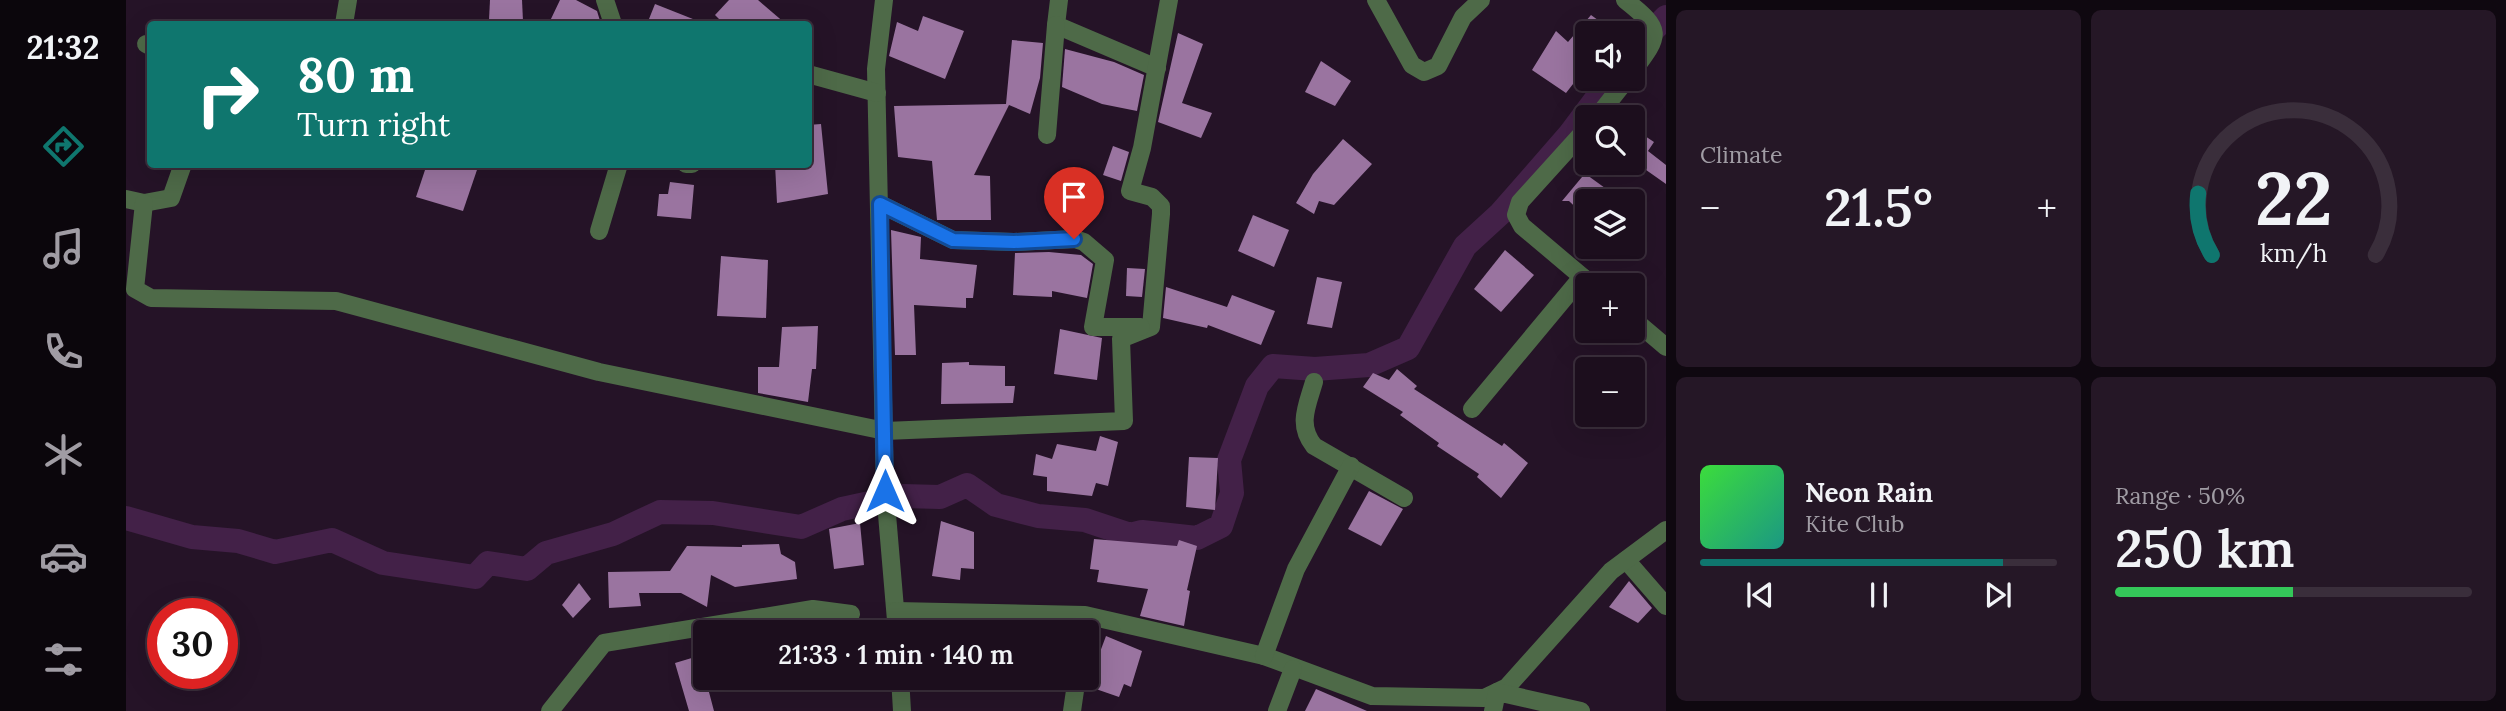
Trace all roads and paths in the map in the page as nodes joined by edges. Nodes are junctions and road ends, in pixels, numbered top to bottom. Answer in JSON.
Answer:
{"nodes":[{"id":1,"x":348,"y":0,"type":"edge"},
{"id":2,"x":605,"y":0,"type":"edge"},
{"id":3,"x":884,"y":0,"type":"edge"},
{"id":4,"x":1059,"y":0,"type":"edge"},
{"id":5,"x":1169,"y":0,"type":"edge"},
{"id":6,"x":1376,"y":0,"type":"edge"},
{"id":7,"x":1481,"y":0,"type":"edge"},
{"id":8,"x":1625,"y":0,"type":"edge"},
{"id":9,"x":344,"y":21,"type":"edge"},
{"id":10,"x":612,"y":21,"type":"edge"},
{"id":11,"x":1056,"y":25,"type":"junction"},
{"id":12,"x":1645,"y":55,"type":"edge"},
{"id":13,"x":1157,"y":68,"type":"junction"},
{"id":14,"x":812,"y":75,"type":"edge"},
{"id":15,"x":1618,"y":91,"type":"edge"},
{"id":16,"x":877,"y":93,"type":"junction"},
{"id":17,"x":1606,"y":105,"type":"edge"},
{"id":18,"x":1047,"y":135,"type":"dead end"},
{"id":19,"x":1575,"y":141,"type":"edge"},
{"id":20,"x":182,"y":168,"type":"edge"},
{"id":21,"x":618,"y":168,"type":"edge"},
{"id":22,"x":126,"y":199,"type":"edge"},
{"id":23,"x":144,"y":203,"type":"junction"},
{"id":24,"x":880,"y":204,"type":"junction"},
{"id":25,"x":599,"y":231,"type":"dead end"},
{"id":26,"x":1577,"y":273,"type":"edge"},
{"id":27,"x":1575,"y":294,"type":"edge"},
{"id":28,"x":1151,"y":327,"type":"junction"},
{"id":29,"x":1645,"y":329,"type":"edge"},
{"id":30,"x":1666,"y":347,"type":"edge"},
{"id":31,"x":1314,"y":382,"type":"dead end"},
{"id":32,"x":1472,"y":409,"type":"dead end"},
{"id":33,"x":885,"y":431,"type":"junction"},
{"id":34,"x":1351,"y":466,"type":"junction"},
{"id":35,"x":1404,"y":498,"type":"dead end"},
{"id":36,"x":1666,"y":530,"type":"edge"},
{"id":37,"x":1626,"y":560,"type":"junction"},
{"id":38,"x":1666,"y":606,"type":"edge"},
{"id":39,"x":895,"y":611,"type":"junction"},
{"id":40,"x":851,"y":614,"type":"dead end"},
{"id":41,"x":896,"y":620,"type":"edge"},
{"id":42,"x":1037,"y":620,"type":"edge"},
{"id":43,"x":1099,"y":626,"type":"edge"},
{"id":44,"x":1264,"y":656,"type":"junction"},
{"id":45,"x":1293,"y":669,"type":"junction"},
{"id":46,"x":901,"y":690,"type":"edge"},
{"id":47,"x":1075,"y":690,"type":"edge"},
{"id":48,"x":1497,"y":692,"type":"junction"},
{"id":49,"x":550,"y":711,"type":"edge"},
{"id":50,"x":902,"y":711,"type":"edge"},
{"id":51,"x":1072,"y":711,"type":"edge"},
{"id":52,"x":1277,"y":711,"type":"edge"},
{"id":53,"x":1493,"y":711,"type":"edge"},
{"id":54,"x":1581,"y":711,"type":"edge"}],
"edges":[{"from":1,"to":9,"type":"street"},
{"from":2,"to":10,"type":"street"},
{"from":3,"to":16,"type":"street"},
{"from":4,"to":11,"type":"street"},
{"from":5,"to":13,"type":"street"},
{"from":6,"to":7,"type":"street"},
{"from":8,"to":12,"type":"street"},
{"from":11,"to":13,"type":"street"},
{"from":11,"to":18,"type":"street"},
{"from":13,"to":28,"type":"street"},
{"from":14,"to":16,"type":"street"},
{"from":15,"to":17,"type":"street"},
{"from":16,"to":24,"type":"street"},
{"from":19,"to":26,"type":"street"},
{"from":20,"to":23,"type":"street"},
{"from":21,"to":25,"type":"street"},
{"from":22,"to":23,"type":"street"},
{"from":23,"to":33,"type":"street"},
{"from":24,"to":28,"type":"street"},
{"from":24,"to":33,"type":"street"},
{"from":27,"to":32,"type":"street"},
{"from":28,"to":33,"type":"street"},
{"from":29,"to":30,"type":"street"},
{"from":31,"to":34,"type":"street"},
{"from":33,"to":39,"type":"street"},
{"from":34,"to":35,"type":"street"},
{"from":34,"to":44,"type":"street"},
{"from":36,"to":37,"type":"street"},
{"from":37,"to":38,"type":"street"},
{"from":37,"to":48,"type":"street"},
{"from":39,"to":41,"type":"street"},
{"from":39,"to":42,"type":"street"},
{"from":40,"to":49,"type":"street"},
{"from":43,"to":44,"type":"street"},
{"from":44,"to":45,"type":"street"},
{"from":45,"to":48,"type":"street"},
{"from":45,"to":52,"type":"street"},
{"from":46,"to":50,"type":"street"},
{"from":47,"to":51,"type":"street"},
{"from":48,"to":53,"type":"street"},
{"from":48,"to":54,"type":"street"}]}
